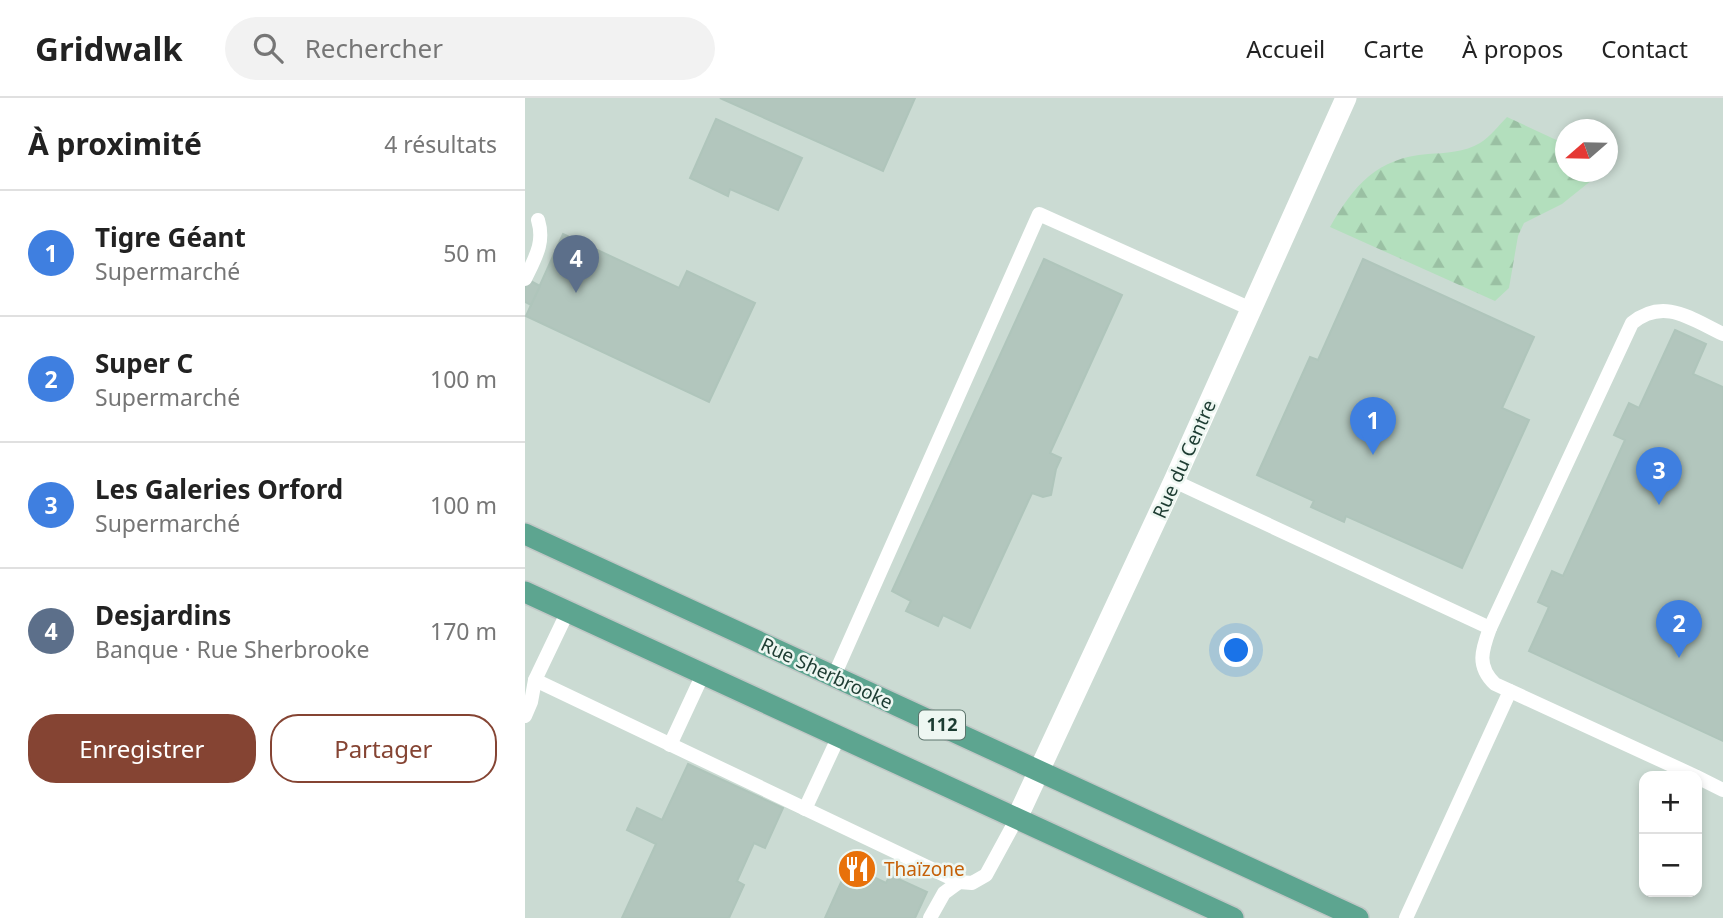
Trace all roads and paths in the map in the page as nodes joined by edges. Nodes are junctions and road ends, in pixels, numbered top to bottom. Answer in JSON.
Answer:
{"nodes":[{"id":1,"x":1346,"y":98,"type":"edge"},
{"id":2,"x":538,"y":220,"type":"dead end"},
{"id":3,"x":525,"y":279,"type":"edge"},
{"id":4,"x":1251,"y":309,"type":"junction"},
{"id":5,"x":1723,"y":334,"type":"edge"},
{"id":6,"x":1174,"y":481,"type":"junction"},
{"id":7,"x":525,"y":534,"type":"edge"},
{"id":8,"x":525,"y":592,"type":"edge"},
{"id":9,"x":568,"y":611,"type":"junction"},
{"id":10,"x":1490,"y":628,"type":"junction"},
{"id":11,"x":703,"y":674,"type":"junction"},
{"id":12,"x":834,"y":676,"type":"junction"},
{"id":13,"x":535,"y":680,"type":"junction"},
{"id":14,"x":1510,"y":691,"type":"junction"},
{"id":15,"x":525,"y":716,"type":"edge"},
{"id":16,"x":839,"y":736,"type":"junction"},
{"id":17,"x":670,"y":744,"type":"junction"},
{"id":18,"x":1039,"y":770,"type":"junction"},
{"id":19,"x":1683,"y":771,"type":"edge"},
{"id":20,"x":1702,"y":780,"type":"edge"},
{"id":21,"x":1723,"y":789,"type":"edge"},
{"id":22,"x":805,"y":809,"type":"junction"},
{"id":23,"x":1017,"y":818,"type":"junction"},
{"id":24,"x":959,"y":882,"type":"junction"},
{"id":25,"x":930,"y":918,"type":"edge"},
{"id":26,"x":1233,"y":918,"type":"edge"},
{"id":27,"x":1359,"y":918,"type":"edge"},
{"id":28,"x":1406,"y":918,"type":"edge"}],
"edges":[{"from":1,"to":4,"type":"street","name":"Rue du Centre"},
{"from":2,"to":3,"type":"lane"},
{"from":4,"to":6,"type":"street","name":"Rue du Centre"},
{"from":4,"to":12,"type":"lane"},
{"from":5,"to":10,"type":"lane"},
{"from":6,"to":10,"type":"lane"},
{"from":6,"to":18,"type":"street","name":"Rue du Centre"},
{"from":7,"to":12,"type":"main road","name":"Rue Sherbrooke","number":"112"},
{"from":8,"to":9,"type":"main road"},
{"from":9,"to":11,"type":"main road"},
{"from":9,"to":13,"type":"lane"},
{"from":10,"to":14,"type":"lane"},
{"from":11,"to":16,"type":"main road"},
{"from":11,"to":17,"type":"lane"},
{"from":12,"to":18,"type":"main road","name":"Rue Sherbrooke","number":"112"},
{"from":13,"to":15,"type":"lane"},
{"from":13,"to":17,"type":"lane"},
{"from":14,"to":19,"type":"lane"},
{"from":14,"to":28,"type":"lane"},
{"from":16,"to":22,"type":"lane"},
{"from":16,"to":23,"type":"main road"},
{"from":17,"to":22,"type":"lane"},
{"from":18,"to":23,"type":"street","name":"Rue du Centre"},
{"from":18,"to":27,"type":"main road","name":"Rue Sherbrooke","number":"112"},
{"from":20,"to":21,"type":"lane"},
{"from":22,"to":24,"type":"lane"},
{"from":23,"to":24,"type":"lane"},
{"from":23,"to":26,"type":"main road"},
{"from":24,"to":25,"type":"lane"}]}
